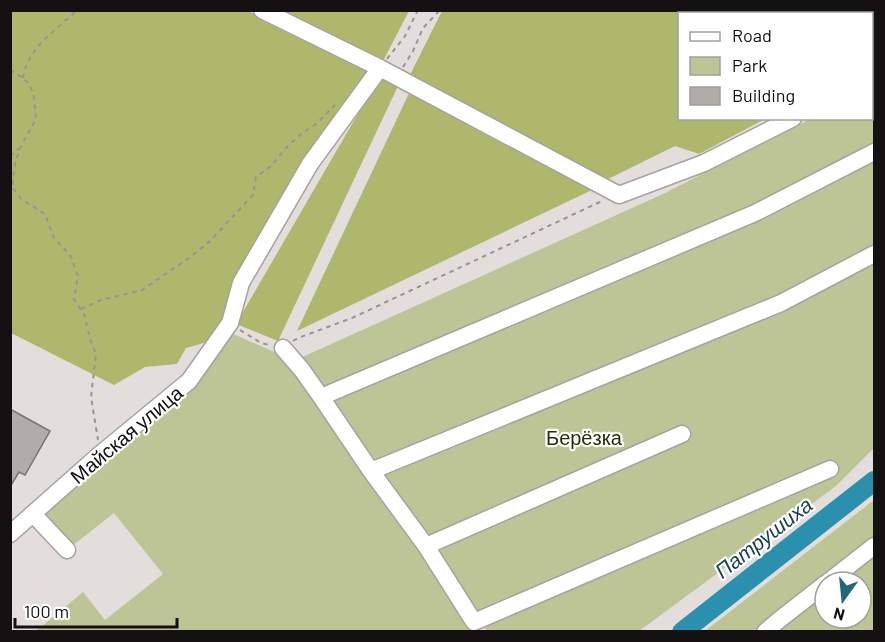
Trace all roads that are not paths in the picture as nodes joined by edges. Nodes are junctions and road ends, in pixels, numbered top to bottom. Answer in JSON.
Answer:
{"nodes":[{"id":1,"x":262,"y":10,"type":"edge"},
{"id":2,"x":380,"y":68,"type":"junction"},
{"id":3,"x":789,"y":120,"type":"edge"},
{"id":4,"x":874,"y":152,"type":"edge"},
{"id":5,"x":874,"y":254,"type":"edge"},
{"id":6,"x":283,"y":348,"type":"road end"},
{"id":7,"x":321,"y":397,"type":"junction"},
{"id":8,"x":682,"y":434,"type":"dead end"},
{"id":9,"x":830,"y":470,"type":"dead end"},
{"id":10,"x":371,"y":471,"type":"junction"},
{"id":11,"x":33,"y":514,"type":"junction"},
{"id":12,"x":10,"y":534,"type":"edge"},
{"id":13,"x":426,"y":546,"type":"junction"},
{"id":14,"x":874,"y":546,"type":"edge"},
{"id":15,"x":67,"y":550,"type":"dead end"},
{"id":16,"x":843,"y":570,"type":"edge"},
{"id":17,"x":813,"y":593,"type":"edge"},
{"id":18,"x":765,"y":632,"type":"edge"}],
"edges":[{"from":1,"to":2,"type":"street"},
{"from":2,"to":3,"type":"street"},
{"from":2,"to":11,"type":"street","name":"Майская улица"},
{"from":4,"to":7,"type":"street"},
{"from":5,"to":10,"type":"street"},
{"from":6,"to":7,"type":"street"},
{"from":7,"to":10,"type":"street"},
{"from":8,"to":13,"type":"street"},
{"from":9,"to":13,"type":"street"},
{"from":10,"to":13,"type":"street"},
{"from":11,"to":12,"type":"street","name":"Майская улица"},
{"from":11,"to":15,"type":"street"},
{"from":14,"to":16,"type":"street"},
{"from":17,"to":18,"type":"street"}]}
